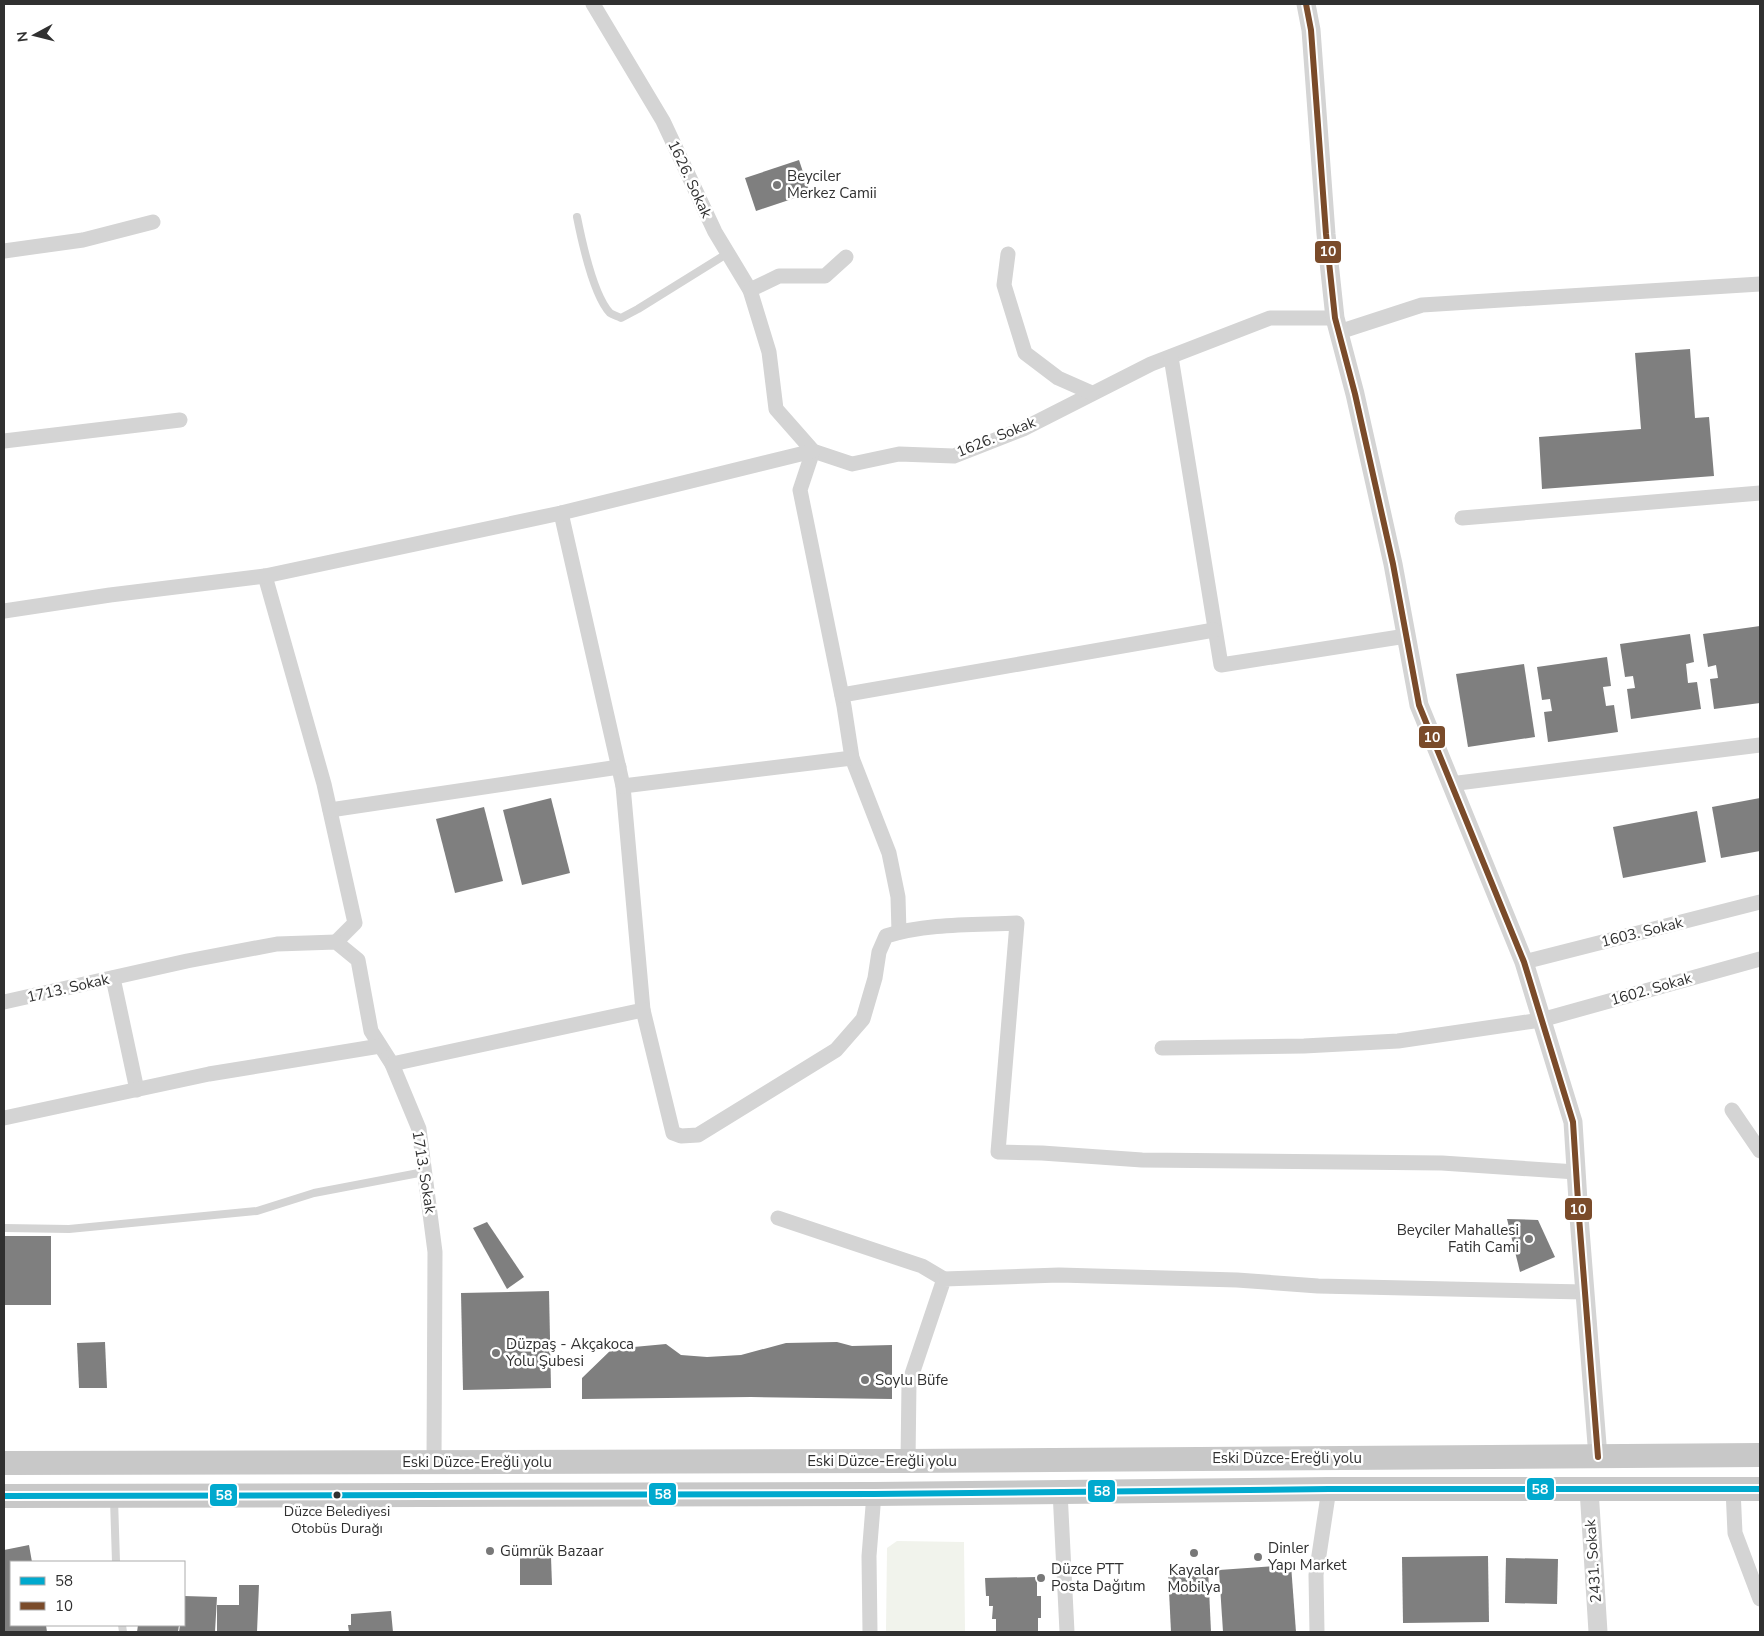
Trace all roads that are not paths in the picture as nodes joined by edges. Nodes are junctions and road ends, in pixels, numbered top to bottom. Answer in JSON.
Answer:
{"nodes":[{"id":1,"x":593,"y":4,"type":"edge"},
{"id":2,"x":1306,"y":4,"type":"edge"},
{"id":3,"x":577,"y":218,"type":"dead end"},
{"id":4,"x":154,"y":222,"type":"dead end"},
{"id":5,"x":4,"y":251,"type":"edge"},
{"id":6,"x":728,"y":253,"type":"junction"},
{"id":7,"x":1008,"y":254,"type":"dead end"},
{"id":8,"x":846,"y":257,"type":"dead end"},
{"id":9,"x":1760,"y":284,"type":"edge"},
{"id":10,"x":750,"y":290,"type":"junction"},
{"id":11,"x":1337,"y":325,"type":"junction"},
{"id":12,"x":1171,"y":357,"type":"junction"},
{"id":13,"x":1092,"y":393,"type":"junction"},
{"id":14,"x":180,"y":420,"type":"dead end"},
{"id":15,"x":4,"y":441,"type":"edge"},
{"id":16,"x":812,"y":451,"type":"junction"},
{"id":17,"x":1760,"y":493,"type":"edge"},
{"id":18,"x":561,"y":513,"type":"junction"},
{"id":19,"x":1462,"y":518,"type":"dead end"},
{"id":20,"x":265,"y":576,"type":"junction"},
{"id":21,"x":4,"y":611,"type":"edge"},
{"id":22,"x":1214,"y":630,"type":"junction"},
{"id":23,"x":1406,"y":636,"type":"junction"},
{"id":24,"x":842,"y":695,"type":"junction"},
{"id":25,"x":1760,"y":745,"type":"edge"},
{"id":26,"x":852,"y":758,"type":"junction"},
{"id":27,"x":619,"y":767,"type":"junction"},
{"id":28,"x":1450,"y":784,"type":"junction"},
{"id":29,"x":623,"y":786,"type":"junction"},
{"id":30,"x":330,"y":810,"type":"junction"},
{"id":31,"x":1760,"y":902,"type":"edge"},
{"id":32,"x":899,"y":932,"type":"junction"},
{"id":33,"x":336,"y":942,"type":"junction"},
{"id":34,"x":1760,"y":959,"type":"edge"},
{"id":35,"x":1524,"y":962,"type":"junction"},
{"id":36,"x":113,"y":978,"type":"junction"},
{"id":37,"x":4,"y":1002,"type":"edge"},
{"id":38,"x":643,"y":1010,"type":"junction"},
{"id":39,"x":1542,"y":1020,"type":"junction"},
{"id":40,"x":380,"y":1046,"type":"junction"},
{"id":41,"x":1162,"y":1048,"type":"dead end"},
{"id":42,"x":392,"y":1064,"type":"junction"},
{"id":43,"x":137,"y":1090,"type":"junction"},
{"id":44,"x":1732,"y":1110,"type":"dead end"},
{"id":45,"x":4,"y":1118,"type":"edge"},
{"id":46,"x":1760,"y":1151,"type":"edge"},
{"id":47,"x":424,"y":1172,"type":"junction"},
{"id":48,"x":1576,"y":1172,"type":"junction"},
{"id":49,"x":778,"y":1218,"type":"dead end"},
{"id":50,"x":4,"y":1228,"type":"edge"},
{"id":51,"x":944,"y":1279,"type":"junction"},
{"id":52,"x":1585,"y":1292,"type":"junction"},
{"id":53,"x":1760,"y":1455,"type":"edge"},
{"id":54,"x":1598,"y":1457,"type":"junction"},
{"id":55,"x":908,"y":1461,"type":"junction"},
{"id":56,"x":434,"y":1462,"type":"junction"},
{"id":57,"x":4,"y":1463,"type":"edge"},
{"id":58,"x":1329,"y":1489,"type":"junction"},
{"id":59,"x":1589,"y":1489,"type":"junction"},
{"id":60,"x":1733,"y":1489,"type":"junction"},
{"id":61,"x":1760,"y":1489,"type":"edge"},
{"id":62,"x":1060,"y":1491,"type":"junction"},
{"id":63,"x":874,"y":1494,"type":"junction"},
{"id":64,"x":4,"y":1496,"type":"edge"},
{"id":65,"x":114,"y":1496,"type":"junction"},
{"id":66,"x":116,"y":1561,"type":"edge"},
{"id":67,"x":1757,"y":1578,"type":"edge"},
{"id":68,"x":1760,"y":1599,"type":"edge"},
{"id":69,"x":870,"y":1632,"type":"edge"},
{"id":70,"x":1068,"y":1632,"type":"edge"},
{"id":71,"x":1317,"y":1632,"type":"edge"},
{"id":72,"x":1598,"y":1632,"type":"edge"}],
"edges":[{"from":1,"to":6,"type":"street","name":"1626. Sokak"},
{"from":2,"to":11,"type":"street"},
{"from":3,"to":6,"type":"lane"},
{"from":4,"to":5,"type":"street"},
{"from":6,"to":10,"type":"street","name":"1626. Sokak"},
{"from":7,"to":13,"type":"street"},
{"from":8,"to":10,"type":"street"},
{"from":9,"to":11,"type":"street","name":"1626. Sokak"},
{"from":10,"to":16,"type":"street","name":"1626. Sokak"},
{"from":11,"to":12,"type":"street","name":"1626. Sokak"},
{"from":11,"to":23,"type":"street"},
{"from":12,"to":13,"type":"street","name":"1626. Sokak"},
{"from":12,"to":22,"type":"street"},
{"from":13,"to":16,"type":"street","name":"1626. Sokak"},
{"from":14,"to":15,"type":"street"},
{"from":16,"to":18,"type":"street"},
{"from":16,"to":24,"type":"street"},
{"from":17,"to":19,"type":"street"},
{"from":18,"to":20,"type":"street"},
{"from":18,"to":27,"type":"street"},
{"from":20,"to":21,"type":"street"},
{"from":20,"to":30,"type":"street"},
{"from":22,"to":23,"type":"street"},
{"from":22,"to":24,"type":"street"},
{"from":23,"to":28,"type":"street"},
{"from":24,"to":26,"type":"street"},
{"from":25,"to":28,"type":"street"},
{"from":26,"to":29,"type":"street"},
{"from":26,"to":32,"type":"street"},
{"from":27,"to":29,"type":"street"},
{"from":27,"to":30,"type":"street"},
{"from":28,"to":35,"type":"street"},
{"from":29,"to":38,"type":"street"},
{"from":30,"to":33,"type":"street"},
{"from":31,"to":35,"type":"street","name":"1603. Sokak"},
{"from":32,"to":38,"type":"street"},
{"from":32,"to":48,"type":"street"},
{"from":33,"to":36,"type":"street","name":"1713. Sokak"},
{"from":33,"to":40,"type":"street","name":"1713. Sokak"},
{"from":34,"to":39,"type":"street","name":"1602. Sokak"},
{"from":35,"to":39,"type":"street"},
{"from":36,"to":37,"type":"street","name":"1713. Sokak"},
{"from":36,"to":43,"type":"street"},
{"from":38,"to":42,"type":"street"},
{"from":39,"to":41,"type":"street","name":"1602. Sokak"},
{"from":39,"to":48,"type":"street"},
{"from":40,"to":42,"type":"street","name":"1713. Sokak"},
{"from":40,"to":43,"type":"street"},
{"from":42,"to":47,"type":"street","name":"1713. Sokak"},
{"from":43,"to":45,"type":"street"},
{"from":44,"to":46,"type":"street"},
{"from":47,"to":50,"type":"lane"},
{"from":47,"to":56,"type":"street","name":"1713. Sokak"},
{"from":48,"to":52,"type":"street"},
{"from":49,"to":51,"type":"street"},
{"from":51,"to":52,"type":"street"},
{"from":51,"to":55,"type":"street"},
{"from":52,"to":54,"type":"street"},
{"from":53,"to":54,"type":"main road","name":"Eski Düzce-Ereğli yolu"},
{"from":54,"to":55,"type":"main road","name":"Eski Düzce-Ereğli yolu"},
{"from":55,"to":56,"type":"main road","name":"Eski Düzce-Ereğli yolu"},
{"from":56,"to":57,"type":"main road","name":"Eski Düzce-Ereğli yolu"},
{"from":58,"to":59,"type":"main road","name":"Eski Düzce-Ereğli yolu"},
{"from":58,"to":62,"type":"main road","name":"Eski Düzce-Ereğli yolu"},
{"from":58,"to":71,"type":"street"},
{"from":59,"to":60,"type":"main road","name":"Eski Düzce-Ereğli yolu"},
{"from":59,"to":72,"type":"street","name":"2431. Sokak"},
{"from":60,"to":61,"type":"main road","name":"Eski Düzce-Ereğli yolu"},
{"from":60,"to":67,"type":"street"},
{"from":62,"to":63,"type":"main road","name":"Eski Düzce-Ereğli yolu"},
{"from":62,"to":70,"type":"street"},
{"from":63,"to":65,"type":"main road","name":"Eski Düzce-Ereğli yolu"},
{"from":63,"to":69,"type":"street"},
{"from":64,"to":65,"type":"main road","name":"Eski Düzce-Ereğli yolu"},
{"from":65,"to":66,"type":"lane"},
{"from":67,"to":68,"type":"street"}]}
